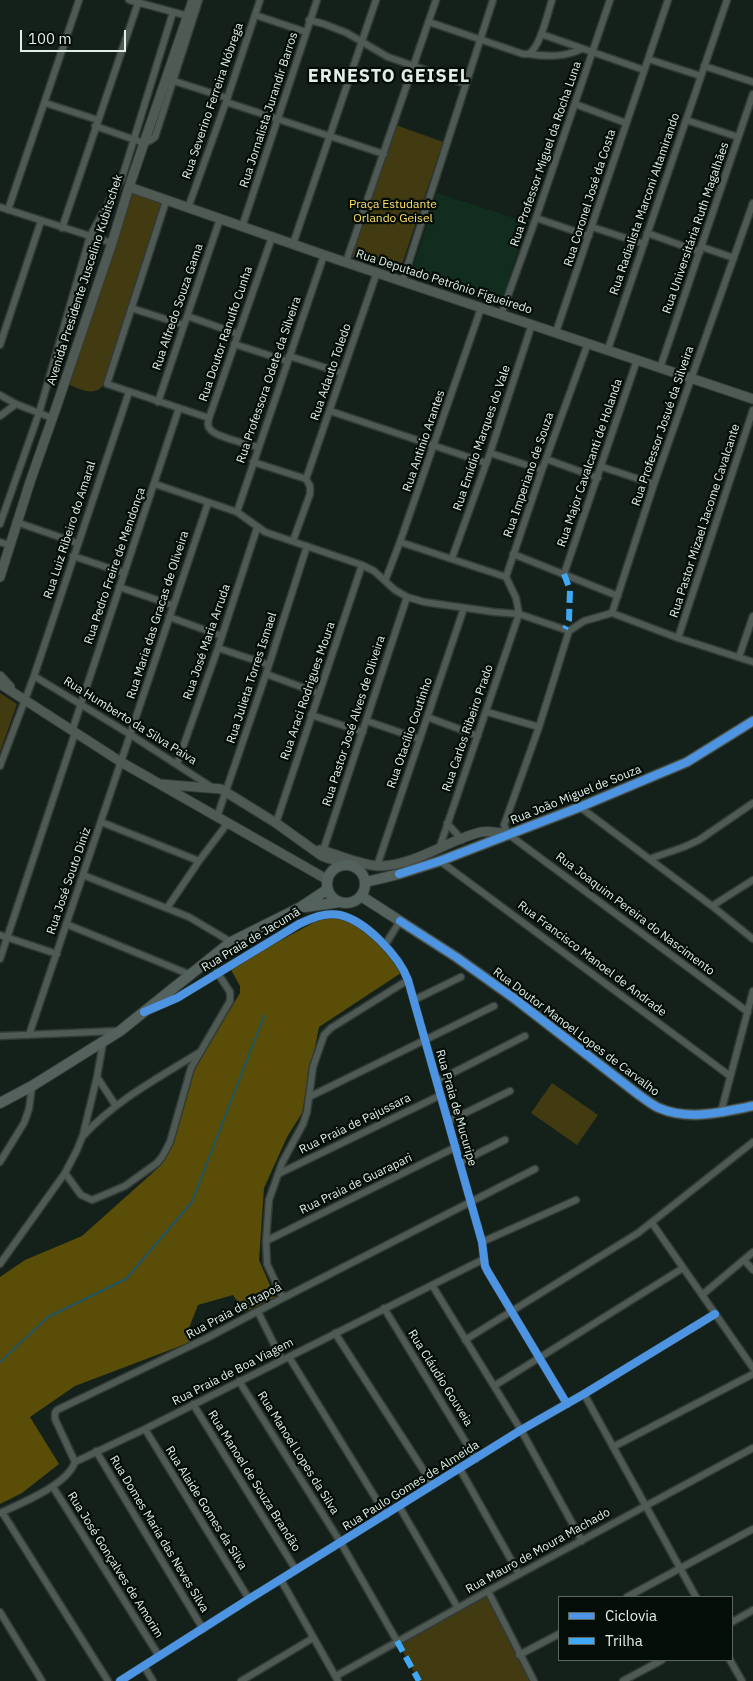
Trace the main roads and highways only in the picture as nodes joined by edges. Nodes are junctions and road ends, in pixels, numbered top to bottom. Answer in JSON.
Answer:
{"nodes":[{"id":1,"x":193,"y":0,"type":"edge"},
{"id":2,"x":128,"y":187,"type":"junction"},
{"id":3,"x":753,"y":399,"type":"edge"},
{"id":4,"x":1,"y":569,"type":"edge"},
{"id":5,"x":0,"y":577,"type":"edge"},
{"id":6,"x":0,"y":676,"type":"edge"},
{"id":7,"x":0,"y":684,"type":"edge"},
{"id":8,"x":17,"y":694,"type":"junction"},
{"id":9,"x":753,"y":721,"type":"edge"},
{"id":10,"x":158,"y":784,"type":"junction"},
{"id":11,"x":508,"y":834,"type":"junction"},
{"id":12,"x":309,"y":848,"type":"junction"},
{"id":13,"x":347,"y":865,"type":"junction"},
{"id":14,"x":366,"y":882,"type":"junction"},
{"id":15,"x":328,"y":884,"type":"junction"},
{"id":16,"x":361,"y":896,"type":"junction"},
{"id":17,"x":340,"y":902,"type":"junction"},
{"id":18,"x":301,"y":907,"type":"junction"},
{"id":19,"x":0,"y":1103,"type":"edge"},
{"id":20,"x":753,"y":1106,"type":"edge"}],
"edges":[{"from":1,"to":2,"type":"main road","name":"Avenida Presidente Juscelino Kubitschek"},
{"from":2,"to":3,"type":"main road","name":"Rua Deputado Petrônio Figueiredo"},
{"from":2,"to":4,"type":"main road","name":"Avenida Presidente Juscelino Kubitschek"},
{"from":4,"to":5,"type":"main road","name":"Avenida Presidente Juscelino Kubitschek"},
{"from":6,"to":8,"type":"main road"},
{"from":7,"to":8,"type":"main road"},
{"from":8,"to":10,"type":"main road"},
{"from":9,"to":11,"type":"main road","name":"Rua João Miguel de Souza"},
{"from":10,"to":12,"type":"main road"},
{"from":10,"to":15,"type":"main road"},
{"from":11,"to":12,"type":"main road"},
{"from":11,"to":14,"type":"main road","name":"Rua João Miguel de Souza"},
{"from":12,"to":13,"type":"main road"},
{"from":13,"to":14,"type":"main road"},
{"from":13,"to":15,"type":"main road"},
{"from":14,"to":16,"type":"main road"},
{"from":15,"to":17,"type":"main road"},
{"from":15,"to":18,"type":"main road"},
{"from":16,"to":17,"type":"main road"},
{"from":16,"to":20,"type":"main road","name":"Rua Doutor Manoel Lopes de Carvalho"},
{"from":17,"to":18,"type":"main road"},
{"from":18,"to":19,"type":"main road"}]}
